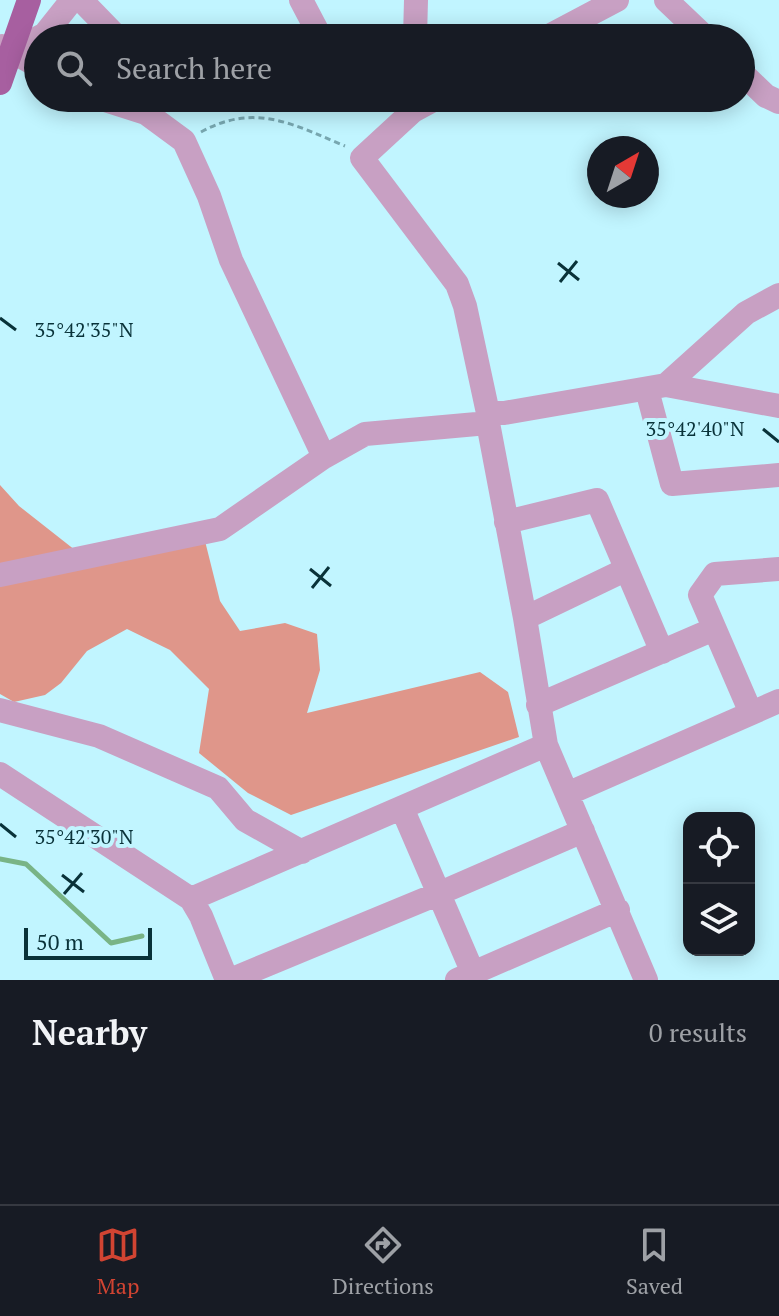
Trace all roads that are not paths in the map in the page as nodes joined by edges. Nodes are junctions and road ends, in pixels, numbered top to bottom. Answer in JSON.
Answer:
{"nodes":[{"id":1,"x":29,"y":0,"type":"edge"},
{"id":2,"x":72,"y":0,"type":"edge"},
{"id":3,"x":81,"y":0,"type":"edge"},
{"id":4,"x":301,"y":0,"type":"edge"},
{"id":5,"x":416,"y":0,"type":"edge"},
{"id":6,"x":617,"y":0,"type":"edge"},
{"id":7,"x":666,"y":0,"type":"edge"},
{"id":8,"x":53,"y":24,"type":"edge"},
{"id":9,"x":104,"y":24,"type":"edge"},
{"id":10,"x":314,"y":24,"type":"edge"},
{"id":11,"x":415,"y":24,"type":"edge"},
{"id":12,"x":572,"y":24,"type":"edge"},
{"id":13,"x":691,"y":24,"type":"edge"},
{"id":14,"x":6,"y":48,"type":"edge"},
{"id":15,"x":24,"y":58,"type":"edge"},
{"id":16,"x":0,"y":83,"type":"edge"},
{"id":17,"x":755,"y":85,"type":"edge"},
{"id":18,"x":779,"y":102,"type":"edge"},
{"id":19,"x":143,"y":112,"type":"edge"},
{"id":20,"x":406,"y":112,"type":"edge"},
{"id":21,"x":779,"y":295,"type":"edge"},
{"id":22,"x":656,"y":388,"type":"junction"},
{"id":23,"x":779,"y":406,"type":"edge"},
{"id":24,"x":488,"y":418,"type":"junction"},
{"id":25,"x":324,"y":457,"type":"junction"},
{"id":26,"x":779,"y":475,"type":"edge"},
{"id":27,"x":506,"y":522,"type":"junction"},
{"id":28,"x":779,"y":569,"type":"edge"},
{"id":29,"x":625,"y":570,"type":"junction"},
{"id":30,"x":0,"y":575,"type":"edge"},
{"id":31,"x":525,"y":618,"type":"junction"},
{"id":32,"x":714,"y":629,"type":"junction"},
{"id":33,"x":662,"y":652,"type":"junction"},
{"id":34,"x":779,"y":701,"type":"edge"},
{"id":35,"x":538,"y":705,"type":"junction"},
{"id":36,"x":751,"y":713,"type":"junction"},
{"id":37,"x":2,"y":714,"type":"edge"},
{"id":38,"x":546,"y":745,"type":"junction"},
{"id":39,"x":0,"y":774,"type":"edge"},
{"id":40,"x":567,"y":794,"type":"junction"},
{"id":41,"x":402,"y":808,"type":"junction"},
{"id":42,"x":583,"y":831,"type":"junction"},
{"id":43,"x":302,"y":852,"type":"junction"},
{"id":44,"x":440,"y":893,"type":"junction"},
{"id":45,"x":191,"y":899,"type":"junction"},
{"id":46,"x":618,"y":910,"type":"junction"},
{"id":47,"x":469,"y":978,"type":"edge"},
{"id":48,"x":228,"y":980,"type":"edge"},
{"id":49,"x":646,"y":980,"type":"edge"}],
"edges":[{"from":1,"to":14,"type":"main road"},
{"from":2,"to":8,"type":"street"},
{"from":3,"to":9,"type":"street"},
{"from":4,"to":10,"type":"street"},
{"from":5,"to":11,"type":"street"},
{"from":6,"to":12,"type":"street"},
{"from":7,"to":13,"type":"street"},
{"from":14,"to":15,"type":"street"},
{"from":14,"to":16,"type":"main road"},
{"from":17,"to":18,"type":"street"},
{"from":19,"to":25,"type":"street"},
{"from":20,"to":24,"type":"street"},
{"from":21,"to":22,"type":"street"},
{"from":22,"to":23,"type":"street"},
{"from":22,"to":24,"type":"street"},
{"from":22,"to":26,"type":"street"},
{"from":24,"to":25,"type":"street"},
{"from":24,"to":27,"type":"street"},
{"from":25,"to":30,"type":"street"},
{"from":27,"to":29,"type":"street"},
{"from":27,"to":31,"type":"street"},
{"from":28,"to":32,"type":"street"},
{"from":29,"to":31,"type":"street"},
{"from":29,"to":33,"type":"street"},
{"from":31,"to":35,"type":"street"},
{"from":32,"to":33,"type":"street"},
{"from":32,"to":36,"type":"street"},
{"from":33,"to":35,"type":"street"},
{"from":34,"to":36,"type":"street"},
{"from":35,"to":38,"type":"street"},
{"from":36,"to":40,"type":"street"},
{"from":37,"to":43,"type":"street"},
{"from":38,"to":40,"type":"street"},
{"from":38,"to":41,"type":"street"},
{"from":39,"to":45,"type":"street"},
{"from":40,"to":42,"type":"street"},
{"from":41,"to":43,"type":"street"},
{"from":41,"to":44,"type":"street"},
{"from":42,"to":44,"type":"street"},
{"from":42,"to":46,"type":"street"},
{"from":43,"to":45,"type":"street"},
{"from":44,"to":47,"type":"street"},
{"from":44,"to":48,"type":"street"},
{"from":45,"to":48,"type":"street"},
{"from":46,"to":47,"type":"street"},
{"from":46,"to":49,"type":"street"}]}
